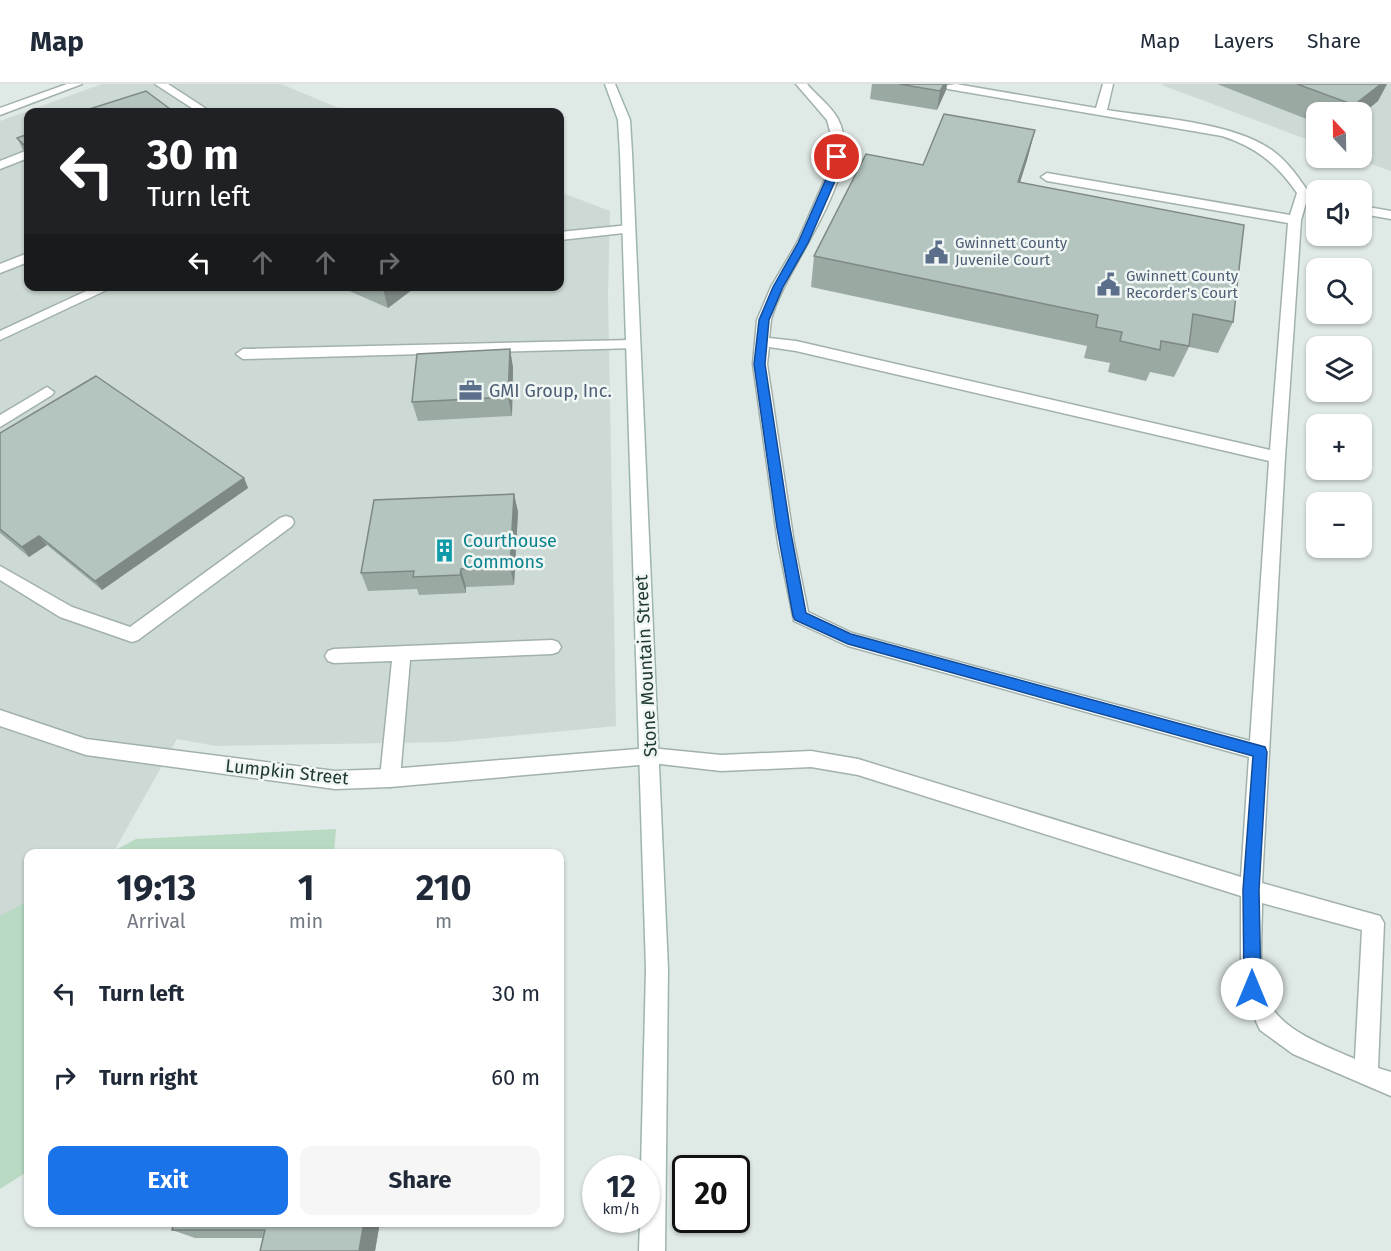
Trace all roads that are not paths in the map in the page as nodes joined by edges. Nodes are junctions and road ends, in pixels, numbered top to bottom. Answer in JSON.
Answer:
{"nodes":[{"id":1,"x":76,"y":84,"type":"edge"},
{"id":2,"x":160,"y":84,"type":"edge"},
{"id":3,"x":610,"y":84,"type":"edge"},
{"id":4,"x":801,"y":84,"type":"edge"},
{"id":5,"x":1108,"y":84,"type":"edge"},
{"id":6,"x":948,"y":86,"type":"dead end"},
{"id":7,"x":1016,"y":91,"type":"edge"},
{"id":8,"x":159,"y":99,"type":"edge"},
{"id":9,"x":199,"y":108,"type":"edge"},
{"id":10,"x":0,"y":112,"type":"edge"},
{"id":11,"x":1101,"y":112,"type":"junction"},
{"id":12,"x":24,"y":156,"type":"edge"},
{"id":13,"x":0,"y":165,"type":"edge"},
{"id":14,"x":1047,"y":177,"type":"dead end"},
{"id":15,"x":1301,"y":200,"type":"junction"},
{"id":16,"x":1306,"y":201,"type":"edge"},
{"id":17,"x":1372,"y":212,"type":"edge"},
{"id":18,"x":1391,"y":215,"type":"edge"},
{"id":19,"x":1295,"y":220,"type":"junction"},
{"id":20,"x":629,"y":229,"type":"junction"},
{"id":21,"x":564,"y":236,"type":"edge"},
{"id":22,"x":24,"y":259,"type":"edge"},
{"id":23,"x":0,"y":269,"type":"edge"},
{"id":24,"x":98,"y":291,"type":"edge"},
{"id":25,"x":0,"y":336,"type":"edge"},
{"id":26,"x":762,"y":342,"type":"junction"},
{"id":27,"x":632,"y":345,"type":"junction"},
{"id":28,"x":243,"y":354,"type":"dead end"},
{"id":29,"x":47,"y":392,"type":"dead end"},
{"id":30,"x":0,"y":422,"type":"edge"},
{"id":31,"x":1277,"y":457,"type":"junction"},
{"id":32,"x":286,"y":522,"type":"dead end"},
{"id":33,"x":0,"y":572,"type":"edge"},
{"id":34,"x":552,"y":647,"type":"dead end"},
{"id":35,"x":402,"y":653,"type":"junction"},
{"id":36,"x":334,"y":656,"type":"dead end"},
{"id":37,"x":0,"y":718,"type":"edge"},
{"id":38,"x":1260,"y":752,"type":"junction"},
{"id":39,"x":650,"y":756,"type":"junction"},
{"id":40,"x":390,"y":778,"type":"junction"},
{"id":41,"x":1251,"y":890,"type":"junction"},
{"id":42,"x":1366,"y":1075,"type":"junction"},
{"id":43,"x":1391,"y":1084,"type":"edge"},
{"id":44,"x":652,"y":1251,"type":"edge"}],
"edges":[{"from":1,"to":10,"type":"main road"},
{"from":2,"to":8,"type":"main road"},
{"from":2,"to":9,"type":"main road"},
{"from":3,"to":20,"type":"main road","name":"Stone Mountain Street"},
{"from":4,"to":26,"type":"main road"},
{"from":5,"to":11,"type":"main road"},
{"from":6,"to":7,"type":"main road"},
{"from":7,"to":11,"type":"main road"},
{"from":11,"to":15,"type":"main road"},
{"from":12,"to":13,"type":"main road"},
{"from":14,"to":19,"type":"main road"},
{"from":15,"to":16,"type":"main road"},
{"from":15,"to":19,"type":"main road"},
{"from":17,"to":18,"type":"main road"},
{"from":19,"to":31,"type":"main road"},
{"from":20,"to":21,"type":"main road"},
{"from":20,"to":27,"type":"main road","name":"Stone Mountain Street"},
{"from":22,"to":23,"type":"main road"},
{"from":24,"to":25,"type":"main road"},
{"from":26,"to":31,"type":"main road"},
{"from":26,"to":38,"type":"main road"},
{"from":27,"to":28,"type":"main road"},
{"from":27,"to":39,"type":"main road","name":"Stone Mountain Street"},
{"from":29,"to":30,"type":"main road"},
{"from":31,"to":38,"type":"main road"},
{"from":32,"to":33,"type":"main road"},
{"from":34,"to":35,"type":"main road"},
{"from":35,"to":36,"type":"main road"},
{"from":35,"to":40,"type":"main road"},
{"from":37,"to":40,"type":"main road","name":"Lumpkin Street"},
{"from":38,"to":41,"type":"main road"},
{"from":39,"to":40,"type":"main road","name":"Lumpkin Street"},
{"from":39,"to":41,"type":"main road","name":"Lumpkin Street"},
{"from":39,"to":44,"type":"main road","name":"Stone Mountain Street"},
{"from":41,"to":42,"type":"main road"},
{"from":41,"to":42,"type":"main road","name":"Lumpkin Street"},
{"from":42,"to":43,"type":"main road"}]}
